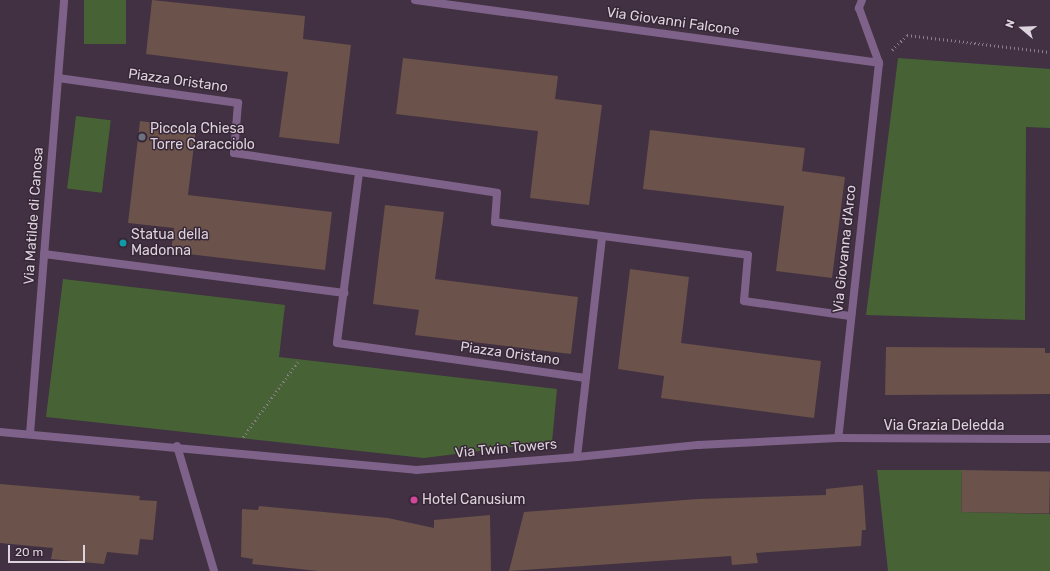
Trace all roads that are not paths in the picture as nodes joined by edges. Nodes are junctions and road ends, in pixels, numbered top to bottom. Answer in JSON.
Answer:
{"nodes":[{"id":1,"x":64,"y":0,"type":"edge"},
{"id":2,"x":415,"y":0,"type":"edge"},
{"id":3,"x":862,"y":0,"type":"edge"},
{"id":4,"x":879,"y":63,"type":"junction"},
{"id":5,"x":58,"y":78,"type":"junction"},
{"id":6,"x":359,"y":173,"type":"junction"},
{"id":7,"x":602,"y":236,"type":"junction"},
{"id":8,"x":44,"y":254,"type":"junction"},
{"id":9,"x":344,"y":293,"type":"junction"},
{"id":10,"x":850,"y":316,"type":"junction"},
{"id":11,"x":586,"y":378,"type":"junction"},
{"id":12,"x":0,"y":432,"type":"edge"},
{"id":13,"x":30,"y":434,"type":"junction"},
{"id":14,"x":838,"y":438,"type":"junction"},
{"id":15,"x":1050,"y":439,"type":"edge"},
{"id":16,"x":177,"y":446,"type":"junction"},
{"id":17,"x":577,"y":457,"type":"junction"},
{"id":18,"x":214,"y":571,"type":"edge"}],
"edges":[{"from":1,"to":5,"type":"street","name":"Via Matilde di Canosa"},
{"from":2,"to":4,"type":"street","name":"Via Giovanni Falcone"},
{"from":3,"to":4,"type":"street"},
{"from":4,"to":10,"type":"street","name":"Via Giovanna d'Arco"},
{"from":5,"to":6,"type":"street","name":"Piazza Oristano"},
{"from":5,"to":8,"type":"street","name":"Via Matilde di Canosa"},
{"from":6,"to":7,"type":"street","name":"Piazza Oristano"},
{"from":6,"to":9,"type":"street","name":"Piazza Oristano"},
{"from":7,"to":10,"type":"street","name":"Piazza Oristano"},
{"from":7,"to":11,"type":"street"},
{"from":8,"to":9,"type":"street"},
{"from":8,"to":13,"type":"street","name":"Via Matilde di Canosa"},
{"from":9,"to":11,"type":"street","name":"Piazza Oristano"},
{"from":10,"to":14,"type":"street","name":"Via Giovanna d'Arco"},
{"from":11,"to":17,"type":"street"},
{"from":12,"to":13,"type":"street"},
{"from":13,"to":16,"type":"street","name":"Via Twin Towers"},
{"from":14,"to":15,"type":"street","name":"Via Grazia Deledda"},
{"from":14,"to":17,"type":"street","name":"Via Twin Towers"},
{"from":16,"to":17,"type":"street","name":"Via Twin Towers"},
{"from":16,"to":18,"type":"street"}]}
